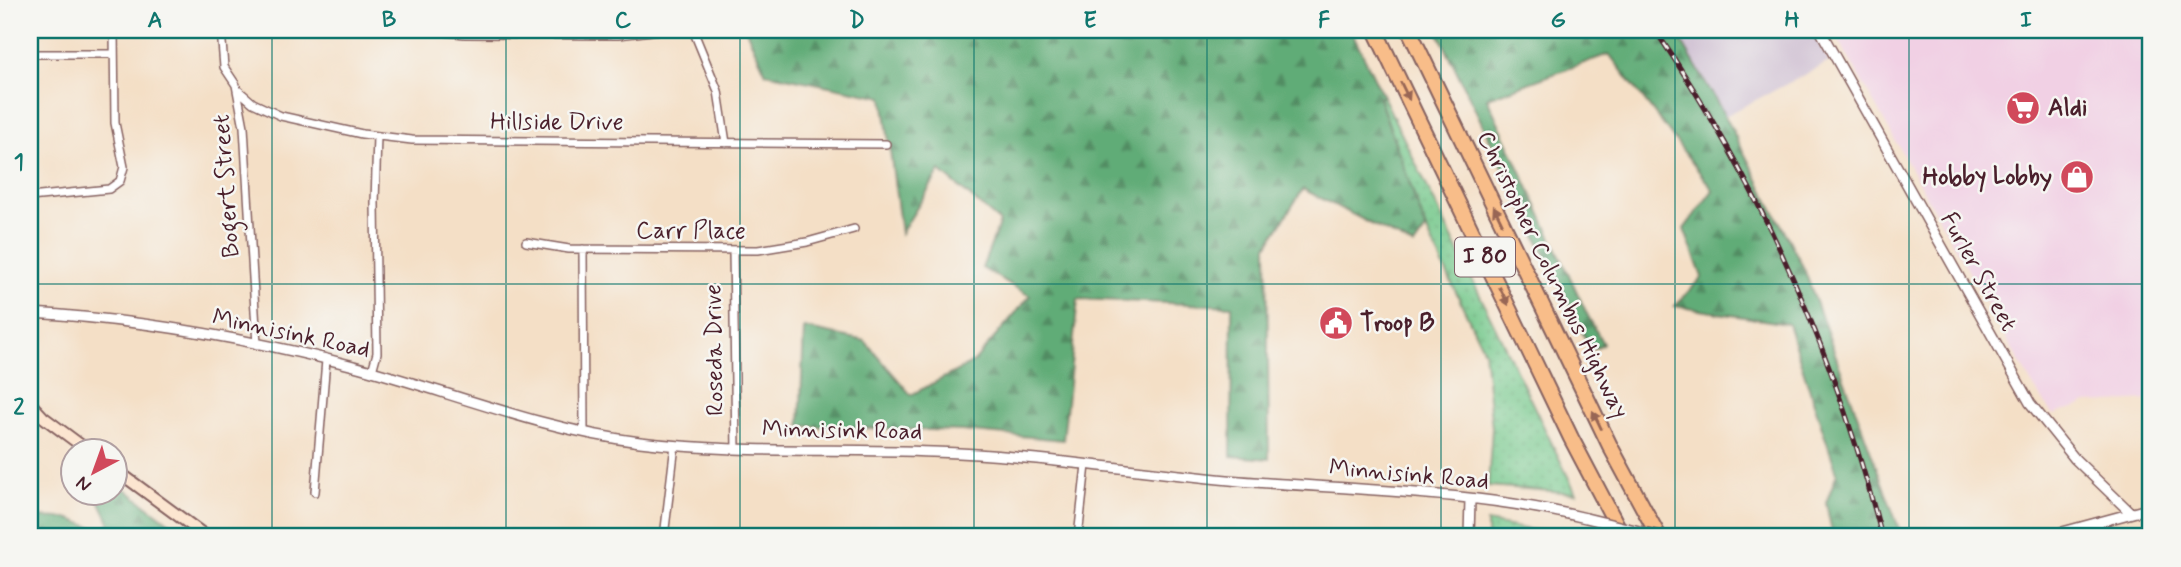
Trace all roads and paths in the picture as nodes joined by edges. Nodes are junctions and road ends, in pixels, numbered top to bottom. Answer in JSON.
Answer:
{"nodes":[{"id":1,"x":114,"y":30,"type":"edge"},
{"id":2,"x":221,"y":30,"type":"edge"},
{"id":3,"x":424,"y":30,"type":"edge"},
{"id":4,"x":661,"y":30,"type":"edge"},
{"id":5,"x":692,"y":30,"type":"edge"},
{"id":6,"x":1375,"y":30,"type":"edge"},
{"id":7,"x":1409,"y":30,"type":"edge"},
{"id":8,"x":1820,"y":30,"type":"edge"},
{"id":9,"x":30,"y":54,"type":"edge"},
{"id":10,"x":114,"y":54,"type":"junction"},
{"id":11,"x":238,"y":90,"type":"junction"},
{"id":12,"x":377,"y":136,"type":"junction"},
{"id":13,"x":726,"y":143,"type":"junction"},
{"id":14,"x":886,"y":144,"type":"dead end"},
{"id":15,"x":30,"y":197,"type":"edge"},
{"id":16,"x":854,"y":229,"type":"dead end"},
{"id":17,"x":526,"y":242,"type":"dead end"},
{"id":18,"x":583,"y":250,"type":"junction"},
{"id":19,"x":733,"y":251,"type":"junction"},
{"id":20,"x":30,"y":313,"type":"edge"},
{"id":21,"x":257,"y":345,"type":"junction"},
{"id":22,"x":326,"y":359,"type":"junction"},
{"id":23,"x":372,"y":372,"type":"junction"},
{"id":24,"x":30,"y":403,"type":"edge"},
{"id":25,"x":584,"y":432,"type":"junction"},
{"id":26,"x":71,"y":438,"type":"edge"},
{"id":27,"x":675,"y":445,"type":"junction"},
{"id":28,"x":736,"y":449,"type":"junction"},
{"id":29,"x":1086,"y":465,"type":"junction"},
{"id":30,"x":130,"y":480,"type":"edge"},
{"id":31,"x":315,"y":492,"type":"dead end"},
{"id":32,"x":1469,"y":499,"type":"junction"},
{"id":33,"x":2151,"y":508,"type":"edge"},
{"id":34,"x":2130,"y":512,"type":"junction"},
{"id":35,"x":207,"y":537,"type":"edge"},
{"id":36,"x":664,"y":537,"type":"edge"},
{"id":37,"x":1078,"y":537,"type":"edge"},
{"id":38,"x":1469,"y":537,"type":"edge"},
{"id":39,"x":1623,"y":537,"type":"edge"},
{"id":40,"x":1661,"y":537,"type":"edge"},
{"id":41,"x":2043,"y":537,"type":"edge"}],
"edges":[{"from":1,"to":10,"type":"street"},
{"from":2,"to":11,"type":"street","name":"Bogert Street"},
{"from":3,"to":4,"type":"street"},
{"from":5,"to":13,"type":"street"},
{"from":6,"to":39,"type":"highway","number":"I 80","one_way":true},
{"from":40,"to":7,"type":"highway","name":"Christopher Columbus Highway","number":"I 80","one_way":true},
{"from":8,"to":34,"type":"street","name":"Furler Street"},
{"from":9,"to":10,"type":"street"},
{"from":10,"to":15,"type":"street"},
{"from":11,"to":12,"type":"street","name":"Hillside Drive"},
{"from":11,"to":21,"type":"street","name":"Bogert Street"},
{"from":12,"to":13,"type":"street","name":"Hillside Drive"},
{"from":12,"to":23,"type":"street"},
{"from":13,"to":14,"type":"street","name":"Hillside Drive"},
{"from":16,"to":19,"type":"street","name":"Carr Place"},
{"from":17,"to":18,"type":"street","name":"Carr Place"},
{"from":18,"to":19,"type":"street","name":"Carr Place"},
{"from":18,"to":25,"type":"street"},
{"from":19,"to":28,"type":"street","name":"Roseda Drive"},
{"from":20,"to":21,"type":"street","name":"Minnisink Road"},
{"from":21,"to":22,"type":"street","name":"Minnisink Road"},
{"from":22,"to":23,"type":"street","name":"Minnisink Road"},
{"from":22,"to":31,"type":"street"},
{"from":23,"to":25,"type":"street","name":"Minnisink Road"},
{"from":24,"to":26,"type":"main road"},
{"from":25,"to":27,"type":"street","name":"Minnisink Road"},
{"from":27,"to":28,"type":"street","name":"Minnisink Road"},
{"from":27,"to":36,"type":"street"},
{"from":28,"to":29,"type":"street","name":"Minnisink Road"},
{"from":29,"to":32,"type":"street","name":"Minnisink Road"},
{"from":29,"to":37,"type":"street"},
{"from":30,"to":35,"type":"main road"},
{"from":32,"to":38,"type":"street"},
{"from":32,"to":40,"type":"street","name":"Minnisink Road","bridge":true},
{"from":33,"to":34,"type":"street"},
{"from":34,"to":41,"type":"street"}]}
